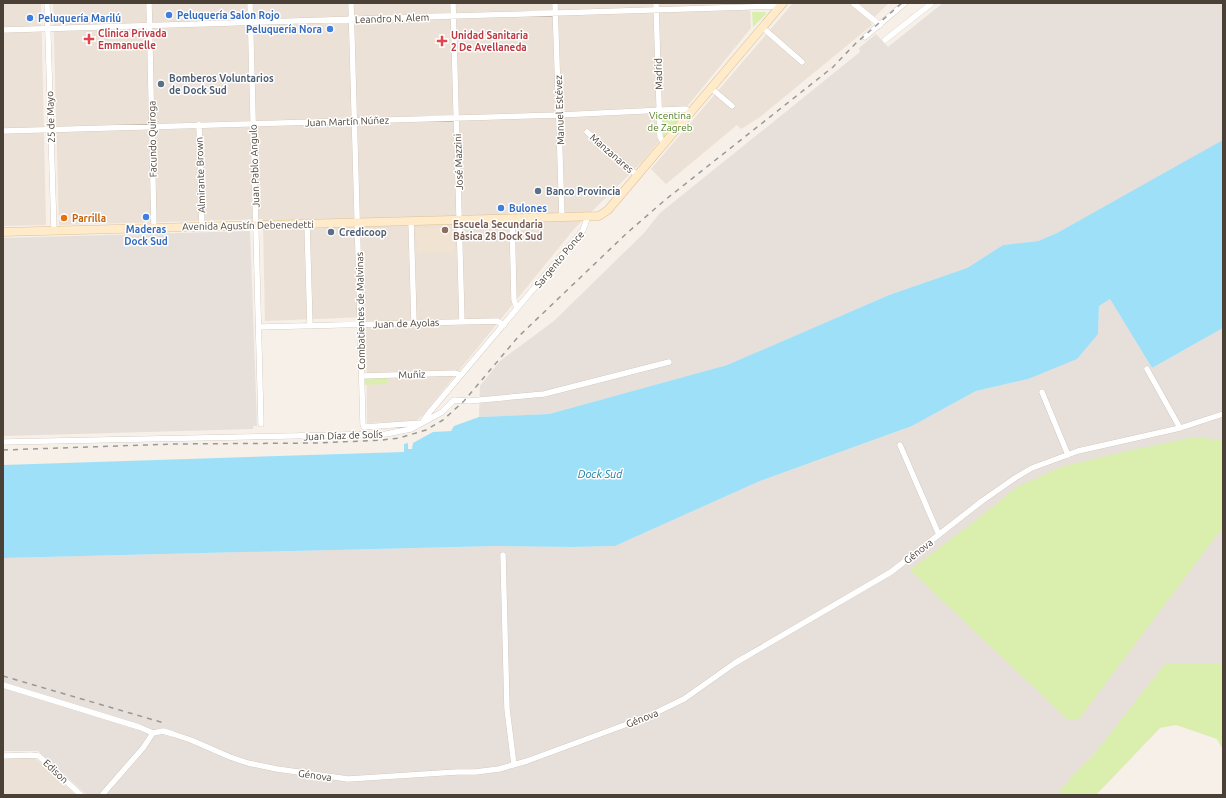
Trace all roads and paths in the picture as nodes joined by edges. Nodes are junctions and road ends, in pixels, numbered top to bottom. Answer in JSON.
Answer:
{"nodes":[{"id":1,"x":47,"y":3,"type":"edge"},
{"id":2,"x":149,"y":3,"type":"edge"},
{"id":3,"x":250,"y":3,"type":"edge"},
{"id":4,"x":351,"y":3,"type":"edge"},
{"id":5,"x":453,"y":3,"type":"edge"},
{"id":6,"x":555,"y":3,"type":"edge"},
{"id":7,"x":656,"y":3,"type":"edge"},
{"id":8,"x":853,"y":3,"type":"edge"},
{"id":9,"x":905,"y":3,"type":"edge"},
{"id":10,"x":932,"y":3,"type":"edge"},
{"id":11,"x":759,"y":4,"type":"edge"},
{"id":12,"x":781,"y":5,"type":"edge"},
{"id":13,"x":656,"y":10,"type":"junction"},
{"id":14,"x":555,"y":13,"type":"junction"},
{"id":15,"x":454,"y":16,"type":"junction"},
{"id":16,"x":352,"y":20,"type":"junction"},
{"id":17,"x":251,"y":22,"type":"junction"},
{"id":18,"x":150,"y":25,"type":"junction"},
{"id":19,"x":880,"y":25,"type":"junction"},
{"id":20,"x":762,"y":27,"type":"junction"},
{"id":21,"x":48,"y":29,"type":"junction"},
{"id":22,"x":3,"y":30,"type":"edge"},
{"id":23,"x":865,"y":38,"type":"dead end"},
{"id":24,"x":885,"y":40,"type":"dead end"},
{"id":25,"x":802,"y":62,"type":"dead end"},
{"id":26,"x":710,"y":88,"type":"junction"},
{"id":27,"x":732,"y":106,"type":"dead end"},
{"id":28,"x":659,"y":110,"type":"junction"},
{"id":29,"x":691,"y":112,"type":"junction"},
{"id":30,"x":559,"y":115,"type":"junction"},
{"id":31,"x":457,"y":118,"type":"junction"},
{"id":32,"x":354,"y":121,"type":"junction"},
{"id":33,"x":253,"y":123,"type":"junction"},
{"id":34,"x":199,"y":125,"type":"junction"},
{"id":35,"x":152,"y":126,"type":"junction"},
{"id":36,"x":50,"y":129,"type":"junction"},
{"id":37,"x":3,"y":131,"type":"edge"},
{"id":38,"x":587,"y":132,"type":"dead end"},
{"id":39,"x":664,"y":144,"type":"junction"},
{"id":40,"x":637,"y":175,"type":"junction"},
{"id":41,"x":588,"y":216,"type":"junction"},
{"id":42,"x":512,"y":218,"type":"junction"},
{"id":43,"x":562,"y":218,"type":"junction"},
{"id":44,"x":460,"y":220,"type":"junction"},
{"id":45,"x":411,"y":221,"type":"junction"},
{"id":46,"x":358,"y":223,"type":"junction"},
{"id":47,"x":256,"y":224,"type":"junction"},
{"id":48,"x":307,"y":224,"type":"junction"},
{"id":49,"x":202,"y":226,"type":"junction"},
{"id":50,"x":154,"y":228,"type":"junction"},
{"id":51,"x":54,"y":231,"type":"junction"},
{"id":52,"x":3,"y":232,"type":"edge"},
{"id":53,"x":517,"y":308,"type":"junction"},
{"id":54,"x":414,"y":322,"type":"junction"},
{"id":55,"x":462,"y":322,"type":"junction"},
{"id":56,"x":361,"y":324,"type":"junction"},
{"id":57,"x":504,"y":324,"type":"junction"},
{"id":58,"x":310,"y":326,"type":"junction"},
{"id":59,"x":259,"y":327,"type":"junction"},
{"id":60,"x":669,"y":362,"type":"dead end"},
{"id":61,"x":1147,"y":369,"type":"dead end"},
{"id":62,"x":461,"y":375,"type":"junction"},
{"id":63,"x":362,"y":376,"type":"junction"},
{"id":64,"x":1042,"y":392,"type":"dead end"},
{"id":65,"x":1223,"y":414,"type":"edge"},
{"id":66,"x":421,"y":423,"type":"junction"},
{"id":67,"x":261,"y":424,"type":"dead end"},
{"id":68,"x":1180,"y":428,"type":"junction"},
{"id":69,"x":3,"y":442,"type":"edge"},
{"id":70,"x":900,"y":445,"type":"dead end"},
{"id":71,"x":1068,"y":454,"type":"junction"},
{"id":72,"x":939,"y":535,"type":"junction"},
{"id":73,"x":503,"y":555,"type":"dead end"},
{"id":74,"x":3,"y":685,"type":"edge"},
{"id":75,"x":153,"y":734,"type":"junction"},
{"id":76,"x":3,"y":756,"type":"edge"},
{"id":77,"x":514,"y":765,"type":"junction"},
{"id":78,"x":81,"y":795,"type":"edge"},
{"id":79,"x":102,"y":795,"type":"edge"}],
"edges":[{"from":1,"to":21,"type":"street","name":"25 de Mayo"},
{"from":2,"to":18,"type":"street","name":"Facundo Quiroga"},
{"from":3,"to":17,"type":"street","name":"Juan Pablo Angulo"},
{"from":4,"to":16,"type":"street","name":"Combatientes de Malvinas"},
{"from":5,"to":15,"type":"street","name":"José Mazzini"},
{"from":6,"to":14,"type":"street","name":"Manuel Estévez"},
{"from":7,"to":13,"type":"street","name":"Madrid"},
{"from":8,"to":19,"type":"street"},
{"from":9,"to":19,"type":"street"},
{"from":10,"to":24,"type":"street"},
{"from":11,"to":12,"type":"street","name":"Leandro N. Alem"},
{"from":11,"to":13,"type":"street","name":"Leandro N. Alem"},
{"from":12,"to":20,"type":"main road"},
{"from":13,"to":14,"type":"street","name":"Leandro N. Alem"},
{"from":13,"to":28,"type":"street","name":"Madrid"},
{"from":14,"to":15,"type":"street","name":"Leandro N. Alem"},
{"from":14,"to":30,"type":"street","name":"Manuel Estévez"},
{"from":15,"to":16,"type":"street","name":"Leandro N. Alem"},
{"from":15,"to":31,"type":"street","name":"José Mazzini"},
{"from":16,"to":17,"type":"street","name":"Leandro N. Alem"},
{"from":16,"to":32,"type":"street","name":"Combatientes de Malvinas"},
{"from":17,"to":18,"type":"street","name":"Leandro N. Alem"},
{"from":17,"to":33,"type":"street","name":"Juan Pablo Angulo"},
{"from":18,"to":21,"type":"street","name":"Leandro N. Alem"},
{"from":18,"to":35,"type":"street","name":"Facundo Quiroga"},
{"from":19,"to":23,"type":"street"},
{"from":20,"to":25,"type":"street"},
{"from":20,"to":26,"type":"main road"},
{"from":21,"to":22,"type":"street","name":"Leandro N. Alem"},
{"from":21,"to":36,"type":"street","name":"25 de Mayo"},
{"from":26,"to":27,"type":"street"},
{"from":26,"to":29,"type":"main road"},
{"from":28,"to":29,"type":"street","name":"Juan Martín Núñez"},
{"from":28,"to":30,"type":"street","name":"Juan Martín Núñez"},
{"from":28,"to":39,"type":"street","name":"Madrid"},
{"from":29,"to":39,"type":"main road"},
{"from":30,"to":31,"type":"street","name":"Juan Martín Núñez"},
{"from":30,"to":43,"type":"street","name":"Manuel Estévez"},
{"from":31,"to":32,"type":"street","name":"Juan Martín Núñez"},
{"from":31,"to":44,"type":"street","name":"José Mazzini"},
{"from":32,"to":33,"type":"street","name":"Juan Martín Núñez"},
{"from":32,"to":46,"type":"street","name":"Combatientes de Malvinas"},
{"from":33,"to":34,"type":"street","name":"Juan Martín Núñez"},
{"from":33,"to":47,"type":"street","name":"Juan Pablo Angulo"},
{"from":34,"to":35,"type":"street","name":"Juan Martín Núñez"},
{"from":34,"to":49,"type":"street","name":"Almirante Brown"},
{"from":35,"to":36,"type":"street","name":"Juan Martín Núñez"},
{"from":35,"to":50,"type":"street","name":"Facundo Quiroga"},
{"from":36,"to":37,"type":"street","name":"Juan Martín Núñez"},
{"from":36,"to":51,"type":"street","name":"25 de Mayo"},
{"from":38,"to":40,"type":"street","name":"Manzanares"},
{"from":39,"to":40,"type":"main road"},
{"from":40,"to":41,"type":"main road"},
{"from":41,"to":43,"type":"main road","name":"Avenida Agustín Debenedetti"},
{"from":41,"to":53,"type":"street","name":"Sargento Ponce"},
{"from":42,"to":43,"type":"main road","name":"Avenida Agustín Debenedetti"},
{"from":42,"to":44,"type":"main road","name":"Avenida Agustín Debenedetti"},
{"from":42,"to":53,"type":"street"},
{"from":44,"to":45,"type":"main road","name":"Avenida Agustín Debenedetti"},
{"from":44,"to":55,"type":"street","name":"José Mazzini"},
{"from":45,"to":46,"type":"main road","name":"Avenida Agustín Debenedetti"},
{"from":45,"to":54,"type":"street"},
{"from":46,"to":48,"type":"main road","name":"Avenida Agustín Debenedetti"},
{"from":46,"to":56,"type":"street","name":"Combatientes de Malvinas"},
{"from":47,"to":48,"type":"main road","name":"Avenida Agustín Debenedetti"},
{"from":47,"to":49,"type":"main road","name":"Avenida Agustín Debenedetti"},
{"from":47,"to":59,"type":"street","name":"Juan Pablo Angulo"},
{"from":48,"to":58,"type":"street"},
{"from":49,"to":50,"type":"main road","name":"Avenida Agustín Debenedetti"},
{"from":50,"to":51,"type":"main road","name":"Avenida Agustín Debenedetti"},
{"from":51,"to":52,"type":"main road","name":"Avenida Agustín Debenedetti"},
{"from":53,"to":57,"type":"street","name":"Sargento Ponce"},
{"from":54,"to":55,"type":"street","name":"Juan de Ayolas"},
{"from":54,"to":56,"type":"street","name":"Juan de Ayolas"},
{"from":55,"to":57,"type":"street","name":"Juan de Ayolas"},
{"from":56,"to":58,"type":"street","name":"Juan de Ayolas"},
{"from":56,"to":63,"type":"street","name":"Combatientes de Malvinas"},
{"from":57,"to":62,"type":"street","name":"Sargento Ponce"},
{"from":58,"to":59,"type":"street","name":"Juan de Ayolas"},
{"from":59,"to":67,"type":"street","name":"Juan Pablo Angulo"},
{"from":60,"to":66,"type":"street","name":"Juan Díaz de Solís"},
{"from":61,"to":68,"type":"street"},
{"from":62,"to":63,"type":"street","name":"Muñiz"},
{"from":62,"to":66,"type":"street","name":"Sargento Ponce"},
{"from":63,"to":66,"type":"street","name":"Combatientes de Malvinas"},
{"from":64,"to":71,"type":"street"},
{"from":65,"to":68,"type":"street","name":"Génova"},
{"from":66,"to":69,"type":"street","name":"Juan Díaz de Solís"},
{"from":68,"to":71,"type":"street","name":"Génova"},
{"from":70,"to":72,"type":"street"},
{"from":71,"to":72,"type":"street","name":"Génova"},
{"from":72,"to":77,"type":"street","name":"Génova"},
{"from":73,"to":77,"type":"street"},
{"from":74,"to":75,"type":"street","name":"Génova"},
{"from":75,"to":77,"type":"street","name":"Génova"},
{"from":75,"to":79,"type":"street"},
{"from":76,"to":78,"type":"street","name":"Edison"}]}
